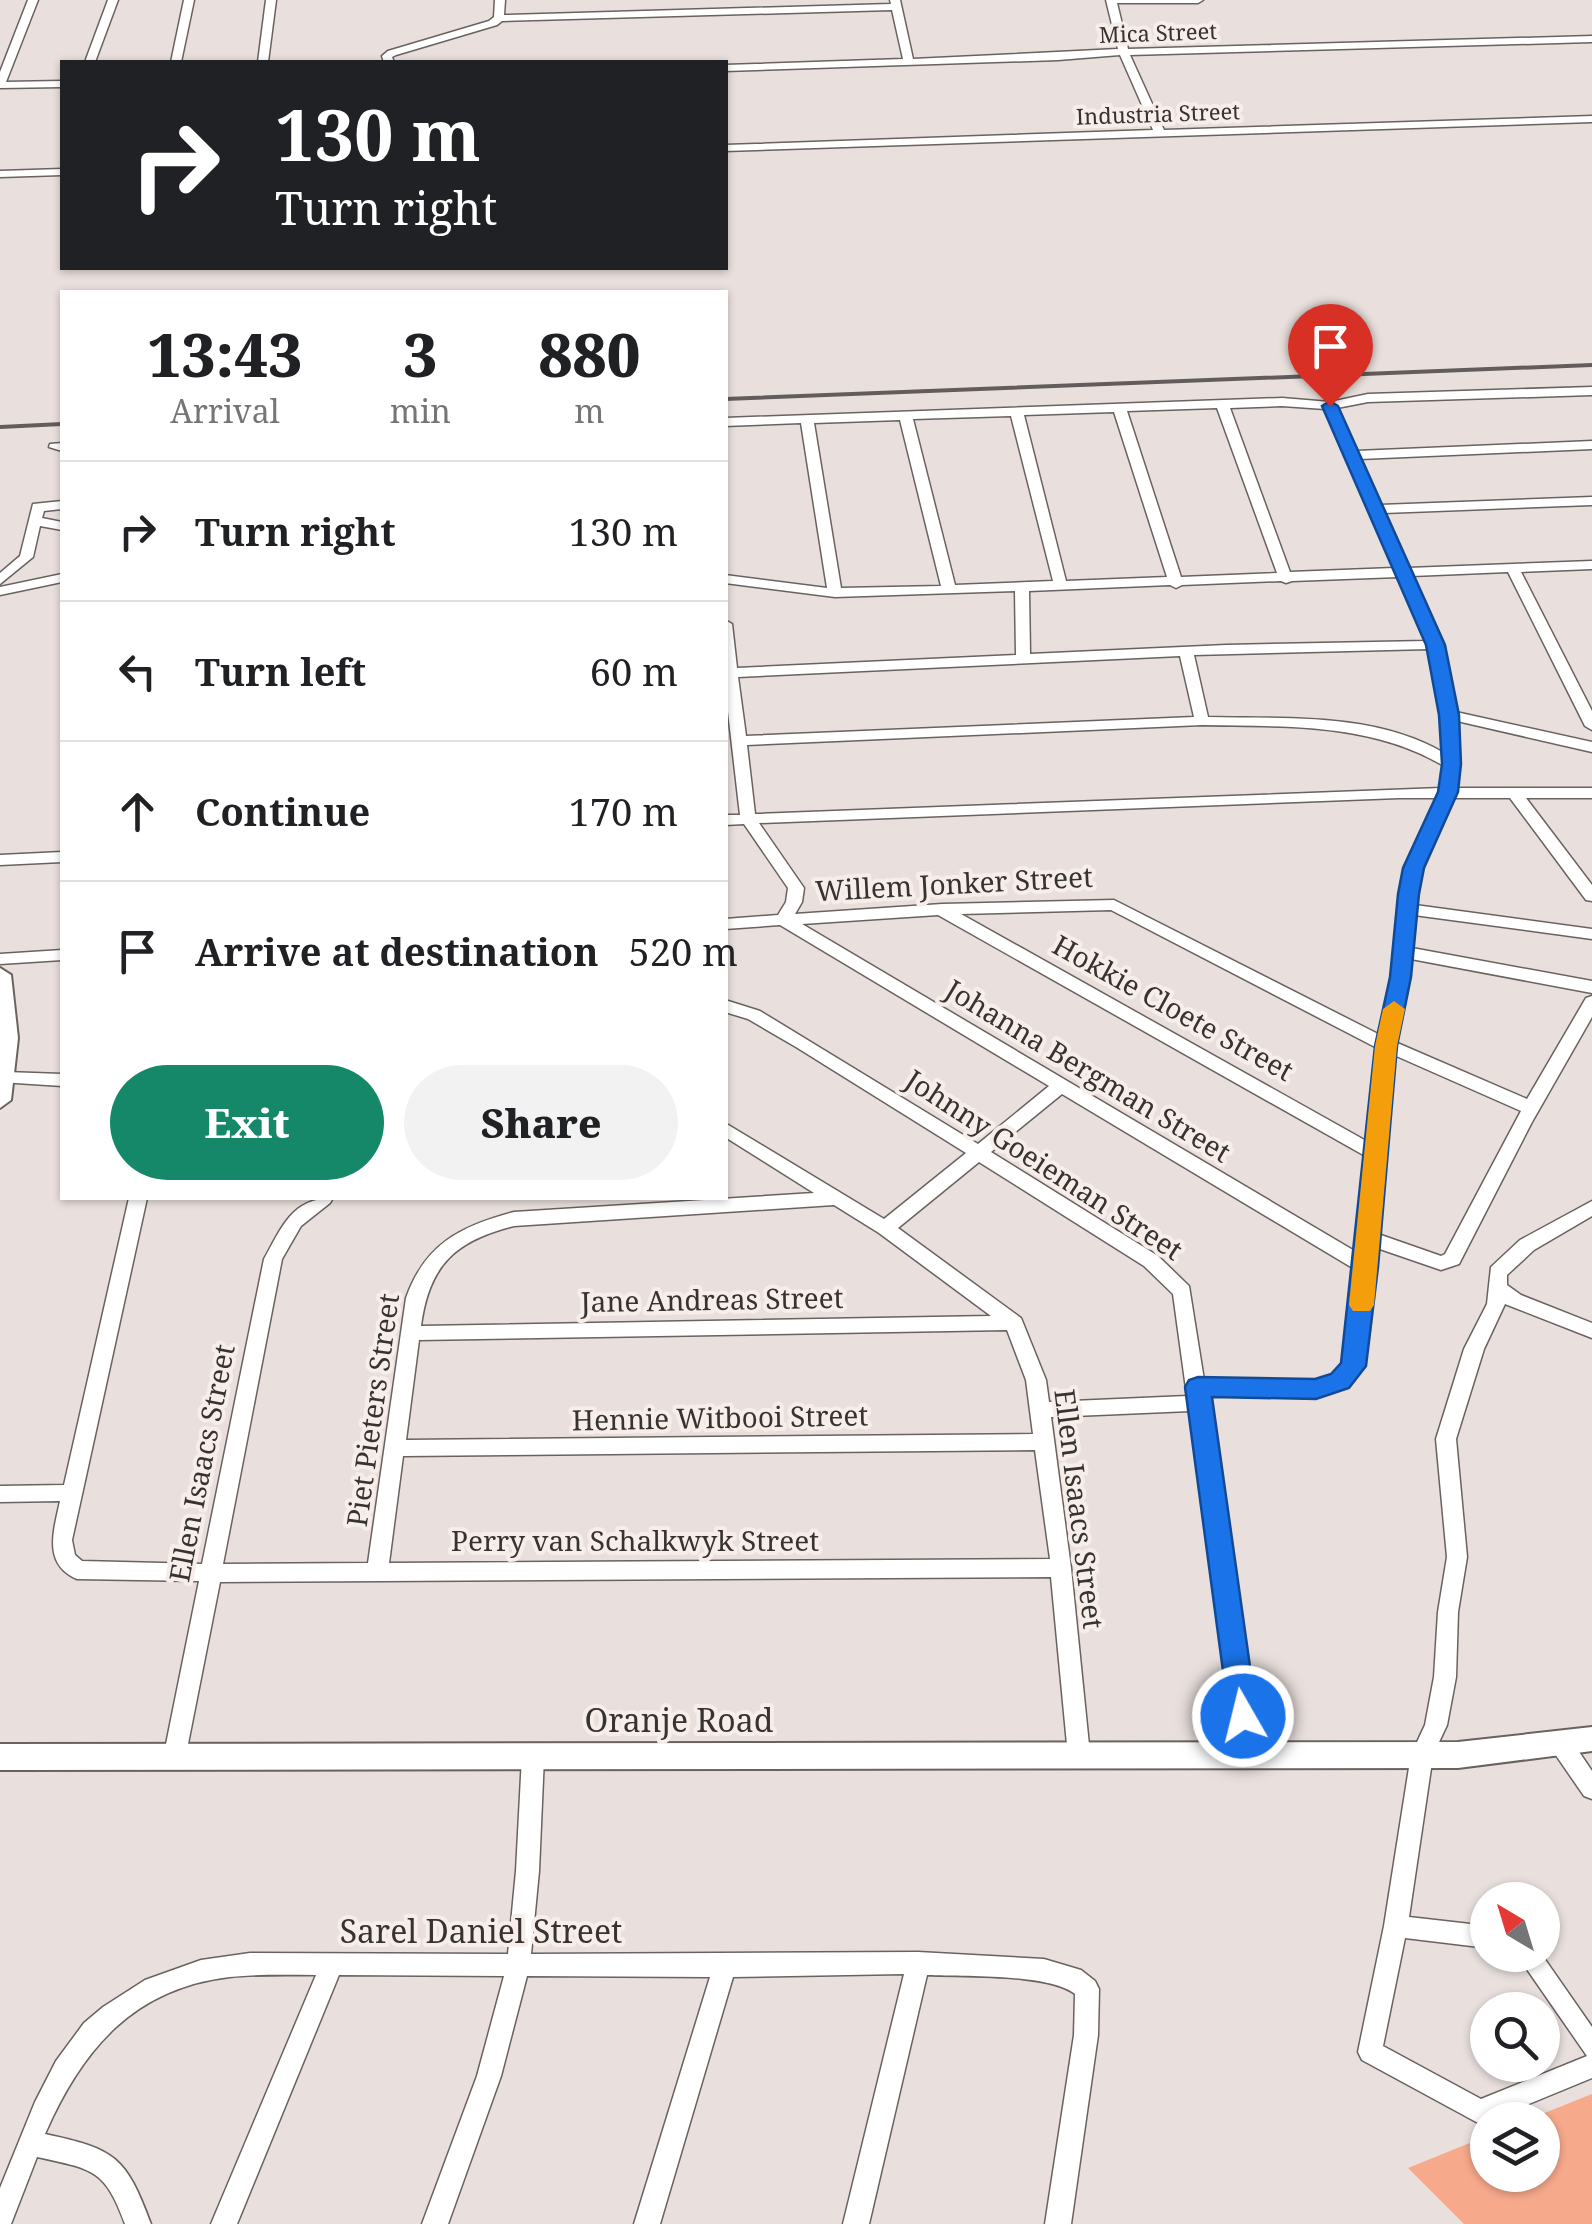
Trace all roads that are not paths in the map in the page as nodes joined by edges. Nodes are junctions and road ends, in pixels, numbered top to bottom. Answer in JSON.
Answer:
{"nodes":[{"id":1,"x":32,"y":0,"type":"edge"},
{"id":2,"x":112,"y":0,"type":"edge"},
{"id":3,"x":188,"y":0,"type":"edge"},
{"id":4,"x":271,"y":0,"type":"edge"},
{"id":5,"x":500,"y":0,"type":"edge"},
{"id":6,"x":1111,"y":0,"type":"edge"},
{"id":7,"x":1198,"y":0,"type":"edge"},
{"id":8,"x":896,"y":4,"type":"edge"},
{"id":9,"x":499,"y":18,"type":"junction"},
{"id":10,"x":1592,"y":39,"type":"edge"},
{"id":11,"x":1126,"y":51,"type":"junction"},
{"id":12,"x":91,"y":60,"type":"edge"},
{"id":13,"x":176,"y":60,"type":"edge"},
{"id":14,"x":263,"y":60,"type":"edge"},
{"id":15,"x":388,"y":60,"type":"edge"},
{"id":16,"x":908,"y":62,"type":"junction"},
{"id":17,"x":728,"y":68,"type":"edge"},
{"id":18,"x":60,"y":84,"type":"edge"},
{"id":19,"x":0,"y":85,"type":"edge"},
{"id":20,"x":1592,"y":119,"type":"edge"},
{"id":21,"x":1160,"y":134,"type":"junction"},
{"id":22,"x":728,"y":148,"type":"edge"},
{"id":23,"x":60,"y":172,"type":"edge"},
{"id":24,"x":0,"y":174,"type":"edge"},
{"id":25,"x":1592,"y":391,"type":"edge"},
{"id":26,"x":1223,"y":406,"type":"junction"},
{"id":27,"x":1330,"y":406,"type":"junction"},
{"id":28,"x":1120,"y":410,"type":"junction"},
{"id":29,"x":1018,"y":414,"type":"junction"},
{"id":30,"x":906,"y":417,"type":"junction"},
{"id":31,"x":807,"y":421,"type":"junction"},
{"id":32,"x":728,"y":422,"type":"edge"},
{"id":33,"x":1592,"y":445,"type":"edge"},
{"id":34,"x":1354,"y":455,"type":"junction"},
{"id":35,"x":1592,"y":501,"type":"edge"},
{"id":36,"x":60,"y":505,"type":"edge"},
{"id":37,"x":1378,"y":509,"type":"junction"},
{"id":38,"x":36,"y":521,"type":"junction"},
{"id":39,"x":60,"y":526,"type":"edge"},
{"id":40,"x":1592,"y":565,"type":"edge"},
{"id":41,"x":1514,"y":568,"type":"junction"},
{"id":42,"x":1405,"y":574,"type":"junction"},
{"id":43,"x":60,"y":578,"type":"edge"},
{"id":44,"x":728,"y":579,"type":"edge"},
{"id":45,"x":1286,"y":579,"type":"junction"},
{"id":46,"x":0,"y":580,"type":"edge"},
{"id":47,"x":1176,"y":584,"type":"junction"},
{"id":48,"x":1022,"y":588,"type":"junction"},
{"id":49,"x":1061,"y":588,"type":"junction"},
{"id":50,"x":949,"y":590,"type":"junction"},
{"id":51,"x":0,"y":592,"type":"edge"},
{"id":52,"x":835,"y":593,"type":"junction"},
{"id":53,"x":1435,"y":645,"type":"junction"},
{"id":54,"x":1186,"y":651,"type":"junction"},
{"id":55,"x":728,"y":653,"type":"edge"},
{"id":56,"x":1023,"y":658,"type":"junction"},
{"id":57,"x":730,"y":673,"type":"junction"},
{"id":58,"x":1449,"y":715,"type":"junction"},
{"id":59,"x":1202,"y":721,"type":"junction"},
{"id":60,"x":1592,"y":726,"type":"edge"},
{"id":61,"x":738,"y":741,"type":"junction"},
{"id":62,"x":1592,"y":747,"type":"edge"},
{"id":63,"x":1452,"y":764,"type":"junction"},
{"id":64,"x":1448,"y":792,"type":"junction"},
{"id":65,"x":1514,"y":792,"type":"junction"},
{"id":66,"x":1592,"y":793,"type":"edge"},
{"id":67,"x":748,"y":819,"type":"junction"},
{"id":68,"x":728,"y":820,"type":"edge"},
{"id":69,"x":60,"y":856,"type":"edge"},
{"id":70,"x":0,"y":860,"type":"edge"},
{"id":71,"x":1592,"y":896,"type":"edge"},
{"id":72,"x":942,"y":909,"type":"junction"},
{"id":73,"x":1407,"y":909,"type":"junction"},
{"id":74,"x":783,"y":920,"type":"junction"},
{"id":75,"x":728,"y":924,"type":"edge"},
{"id":76,"x":1592,"y":934,"type":"edge"},
{"id":77,"x":1403,"y":952,"type":"junction"},
{"id":78,"x":60,"y":955,"type":"edge"},
{"id":79,"x":0,"y":958,"type":"edge"},
{"id":80,"x":0,"y":975,"type":"edge"},
{"id":81,"x":1592,"y":987,"type":"edge"},
{"id":82,"x":1592,"y":1002,"type":"edge"},
{"id":83,"x":728,"y":1006,"type":"edge"},
{"id":84,"x":1386,"y":1046,"type":"junction"},
{"id":85,"x":60,"y":1080,"type":"edge"},
{"id":86,"x":1060,"y":1087,"type":"junction"},
{"id":87,"x":3,"y":1089,"type":"edge"},
{"id":88,"x":1531,"y":1108,"type":"junction"},
{"id":89,"x":728,"y":1131,"type":"edge"},
{"id":90,"x":980,"y":1154,"type":"junction"},
{"id":91,"x":1378,"y":1154,"type":"junction"},
{"id":92,"x":838,"y":1198,"type":"junction"},
{"id":93,"x":138,"y":1200,"type":"edge"},
{"id":94,"x":321,"y":1200,"type":"edge"},
{"id":95,"x":1592,"y":1208,"type":"edge"},
{"id":96,"x":885,"y":1228,"type":"junction"},
{"id":97,"x":1369,"y":1238,"type":"junction"},
{"id":98,"x":1366,"y":1267,"type":"junction"},
{"id":99,"x":1497,"y":1288,"type":"junction"},
{"id":100,"x":1014,"y":1322,"type":"junction"},
{"id":101,"x":1592,"y":1331,"type":"edge"},
{"id":102,"x":411,"y":1333,"type":"junction"},
{"id":103,"x":1199,"y":1395,"type":"junction"},
{"id":104,"x":1040,"y":1410,"type":"junction"},
{"id":105,"x":1045,"y":1442,"type":"junction"},
{"id":106,"x":395,"y":1448,"type":"junction"},
{"id":107,"x":0,"y":1494,"type":"edge"},
{"id":108,"x":72,"y":1494,"type":"junction"},
{"id":109,"x":1061,"y":1568,"type":"junction"},
{"id":110,"x":378,"y":1570,"type":"junction"},
{"id":111,"x":209,"y":1573,"type":"junction"},
{"id":112,"x":1592,"y":1738,"type":"edge"},
{"id":113,"x":1561,"y":1744,"type":"junction"},
{"id":114,"x":1079,"y":1754,"type":"junction"},
{"id":115,"x":1249,"y":1755,"type":"junction"},
{"id":116,"x":1422,"y":1755,"type":"junction"},
{"id":117,"x":0,"y":1757,"type":"edge"},
{"id":118,"x":533,"y":1757,"type":"junction"},
{"id":119,"x":174,"y":1759,"type":"junction"},
{"id":120,"x":1592,"y":1789,"type":"edge"},
{"id":121,"x":1396,"y":1926,"type":"junction"},
{"id":122,"x":1470,"y":1935,"type":"edge"},
{"id":123,"x":518,"y":1962,"type":"junction"},
{"id":124,"x":918,"y":1962,"type":"junction"},
{"id":125,"x":332,"y":1965,"type":"junction"},
{"id":126,"x":725,"y":1966,"type":"junction"},
{"id":127,"x":1541,"y":1972,"type":"edge"},
{"id":128,"x":1592,"y":2047,"type":"edge"},
{"id":129,"x":1592,"y":2066,"type":"edge"},
{"id":130,"x":32,"y":2144,"type":"junction"},
{"id":131,"x":0,"y":2219,"type":"edge"},
{"id":132,"x":138,"y":2224,"type":"edge"},
{"id":133,"x":224,"y":2224,"type":"edge"},
{"id":134,"x":435,"y":2224,"type":"edge"},
{"id":135,"x":647,"y":2224,"type":"edge"},
{"id":136,"x":856,"y":2224,"type":"edge"},
{"id":137,"x":1058,"y":2224,"type":"edge"}],
"edges":[{"from":1,"to":19,"type":"street"},
{"from":2,"to":12,"type":"street"},
{"from":3,"to":13,"type":"street"},
{"from":4,"to":14,"type":"street"},
{"from":5,"to":9,"type":"street"},
{"from":6,"to":7,"type":"street"},
{"from":6,"to":11,"type":"street"},
{"from":8,"to":9,"type":"street"},
{"from":8,"to":16,"type":"street"},
{"from":9,"to":15,"type":"street"},
{"from":10,"to":11,"type":"street","name":"Mica Street"},
{"from":11,"to":16,"type":"street","name":"Mica Street"},
{"from":11,"to":21,"type":"street"},
{"from":16,"to":17,"type":"street","name":"Mica Street"},
{"from":18,"to":19,"type":"street"},
{"from":20,"to":21,"type":"street","name":"Industria Street"},
{"from":21,"to":22,"type":"street","name":"Industria Street"},
{"from":23,"to":24,"type":"street"},
{"from":25,"to":27,"type":"street"},
{"from":26,"to":27,"type":"street"},
{"from":26,"to":28,"type":"street"},
{"from":26,"to":45,"type":"street"},
{"from":27,"to":34,"type":"street"},
{"from":28,"to":29,"type":"street"},
{"from":28,"to":47,"type":"street"},
{"from":29,"to":30,"type":"street"},
{"from":29,"to":49,"type":"street"},
{"from":30,"to":31,"type":"street"},
{"from":30,"to":50,"type":"street"},
{"from":31,"to":32,"type":"street"},
{"from":31,"to":52,"type":"street"},
{"from":33,"to":34,"type":"street"},
{"from":34,"to":37,"type":"street"},
{"from":35,"to":37,"type":"street"},
{"from":36,"to":38,"type":"street"},
{"from":37,"to":42,"type":"street"},
{"from":38,"to":39,"type":"street"},
{"from":38,"to":46,"type":"street"},
{"from":40,"to":41,"type":"street"},
{"from":41,"to":42,"type":"street"},
{"from":41,"to":60,"type":"street"},
{"from":42,"to":45,"type":"street"},
{"from":42,"to":53,"type":"street"},
{"from":43,"to":51,"type":"street"},
{"from":44,"to":52,"type":"street"},
{"from":45,"to":47,"type":"street"},
{"from":47,"to":49,"type":"street"},
{"from":48,"to":49,"type":"street"},
{"from":48,"to":50,"type":"street"},
{"from":48,"to":56,"type":"street"},
{"from":50,"to":52,"type":"street"},
{"from":53,"to":54,"type":"street"},
{"from":53,"to":58,"type":"street"},
{"from":54,"to":56,"type":"street"},
{"from":54,"to":59,"type":"street"},
{"from":55,"to":57,"type":"street"},
{"from":56,"to":57,"type":"street"},
{"from":57,"to":61,"type":"street"},
{"from":58,"to":62,"type":"street"},
{"from":58,"to":63,"type":"street"},
{"from":59,"to":61,"type":"street"},
{"from":59,"to":63,"type":"street"},
{"from":61,"to":67,"type":"street"},
{"from":63,"to":64,"type":"street"},
{"from":64,"to":65,"type":"street"},
{"from":64,"to":67,"type":"street"},
{"from":64,"to":73,"type":"street"},
{"from":65,"to":66,"type":"street"},
{"from":65,"to":71,"type":"street"},
{"from":67,"to":68,"type":"street"},
{"from":67,"to":74,"type":"street"},
{"from":69,"to":70,"type":"street"},
{"from":72,"to":74,"type":"street","name":"Willem Jonker Street"},
{"from":72,"to":84,"type":"street","name":"Willem Jonker Street"},
{"from":72,"to":91,"type":"street","name":"Hokkie Cloete Street"},
{"from":73,"to":76,"type":"street"},
{"from":73,"to":77,"type":"street"},
{"from":74,"to":75,"type":"street","name":"Willem Jonker Street"},
{"from":74,"to":86,"type":"street","name":"Johanna Bergman Street"},
{"from":77,"to":81,"type":"street"},
{"from":77,"to":84,"type":"street"},
{"from":78,"to":79,"type":"street"},
{"from":80,"to":87,"type":"street"},
{"from":82,"to":88,"type":"street"},
{"from":83,"to":90,"type":"street","name":"Johnny Goeieman Street"},
{"from":84,"to":88,"type":"street","name":"Willem Jonker Street"},
{"from":84,"to":91,"type":"street"},
{"from":85,"to":87,"type":"street"},
{"from":86,"to":90,"type":"street"},
{"from":86,"to":98,"type":"street","name":"Johanna Bergman Street"},
{"from":88,"to":97,"type":"street"},
{"from":89,"to":92,"type":"street"},
{"from":90,"to":96,"type":"street"},
{"from":90,"to":103,"type":"street","name":"Johnny Goeieman Street"},
{"from":91,"to":97,"type":"street"},
{"from":92,"to":96,"type":"street"},
{"from":92,"to":102,"type":"street","name":"Piet Pieters Street"},
{"from":93,"to":108,"type":"street"},
{"from":94,"to":111,"type":"street","name":"Ellen Isaacs Street"},
{"from":95,"to":99,"type":"street"},
{"from":96,"to":100,"type":"street"},
{"from":97,"to":98,"type":"street"},
{"from":98,"to":103,"type":"street"},
{"from":99,"to":101,"type":"street"},
{"from":99,"to":116,"type":"street"},
{"from":100,"to":102,"type":"street","name":"Jane Andreas Street"},
{"from":100,"to":104,"type":"street","name":"Ellen Isaacs Street"},
{"from":102,"to":106,"type":"street","name":"Piet Pieters Street"},
{"from":103,"to":104,"type":"street"},
{"from":103,"to":115,"type":"street","name":"Johnny Goeieman Street"},
{"from":104,"to":105,"type":"street","name":"Ellen Isaacs Street"},
{"from":105,"to":106,"type":"street","name":"Hennie Witbooi Street"},
{"from":105,"to":109,"type":"street","name":"Ellen Isaacs Street"},
{"from":106,"to":110,"type":"street","name":"Piet Pieters Street"},
{"from":107,"to":108,"type":"street"},
{"from":108,"to":111,"type":"street"},
{"from":109,"to":110,"type":"street","name":"Perry van Schalkwyk Street"},
{"from":109,"to":114,"type":"street","name":"Ellen Isaacs Street"},
{"from":110,"to":111,"type":"street","name":"Perry van Schalkwyk Street"},
{"from":111,"to":119,"type":"street","name":"Ellen Isaacs Street"},
{"from":112,"to":113,"type":"street","name":"Oranje Road"},
{"from":113,"to":116,"type":"street","name":"Oranje Road"},
{"from":113,"to":120,"type":"street"},
{"from":114,"to":115,"type":"street","name":"Oranje Road"},
{"from":114,"to":118,"type":"street","name":"Oranje Road"},
{"from":115,"to":116,"type":"street","name":"Oranje Road"},
{"from":116,"to":121,"type":"street"},
{"from":117,"to":119,"type":"street","name":"Oranje Road"},
{"from":118,"to":119,"type":"street","name":"Oranje Road"},
{"from":118,"to":123,"type":"street"},
{"from":121,"to":122,"type":"street"},
{"from":121,"to":129,"type":"street"},
{"from":123,"to":125,"type":"street","name":"Sarel Daniel Street"},
{"from":123,"to":126,"type":"street","name":"Sarel Daniel Street"},
{"from":123,"to":134,"type":"street"},
{"from":124,"to":126,"type":"street","name":"Sarel Daniel Street"},
{"from":124,"to":136,"type":"street"},
{"from":124,"to":137,"type":"street","name":"Sarel Daniel Street"},
{"from":125,"to":130,"type":"street","name":"Sarel Daniel Street"},
{"from":125,"to":133,"type":"street"},
{"from":126,"to":135,"type":"street"},
{"from":127,"to":128,"type":"street"},
{"from":130,"to":131,"type":"street","name":"Sarel Daniel Street"},
{"from":130,"to":132,"type":"street"}]}
